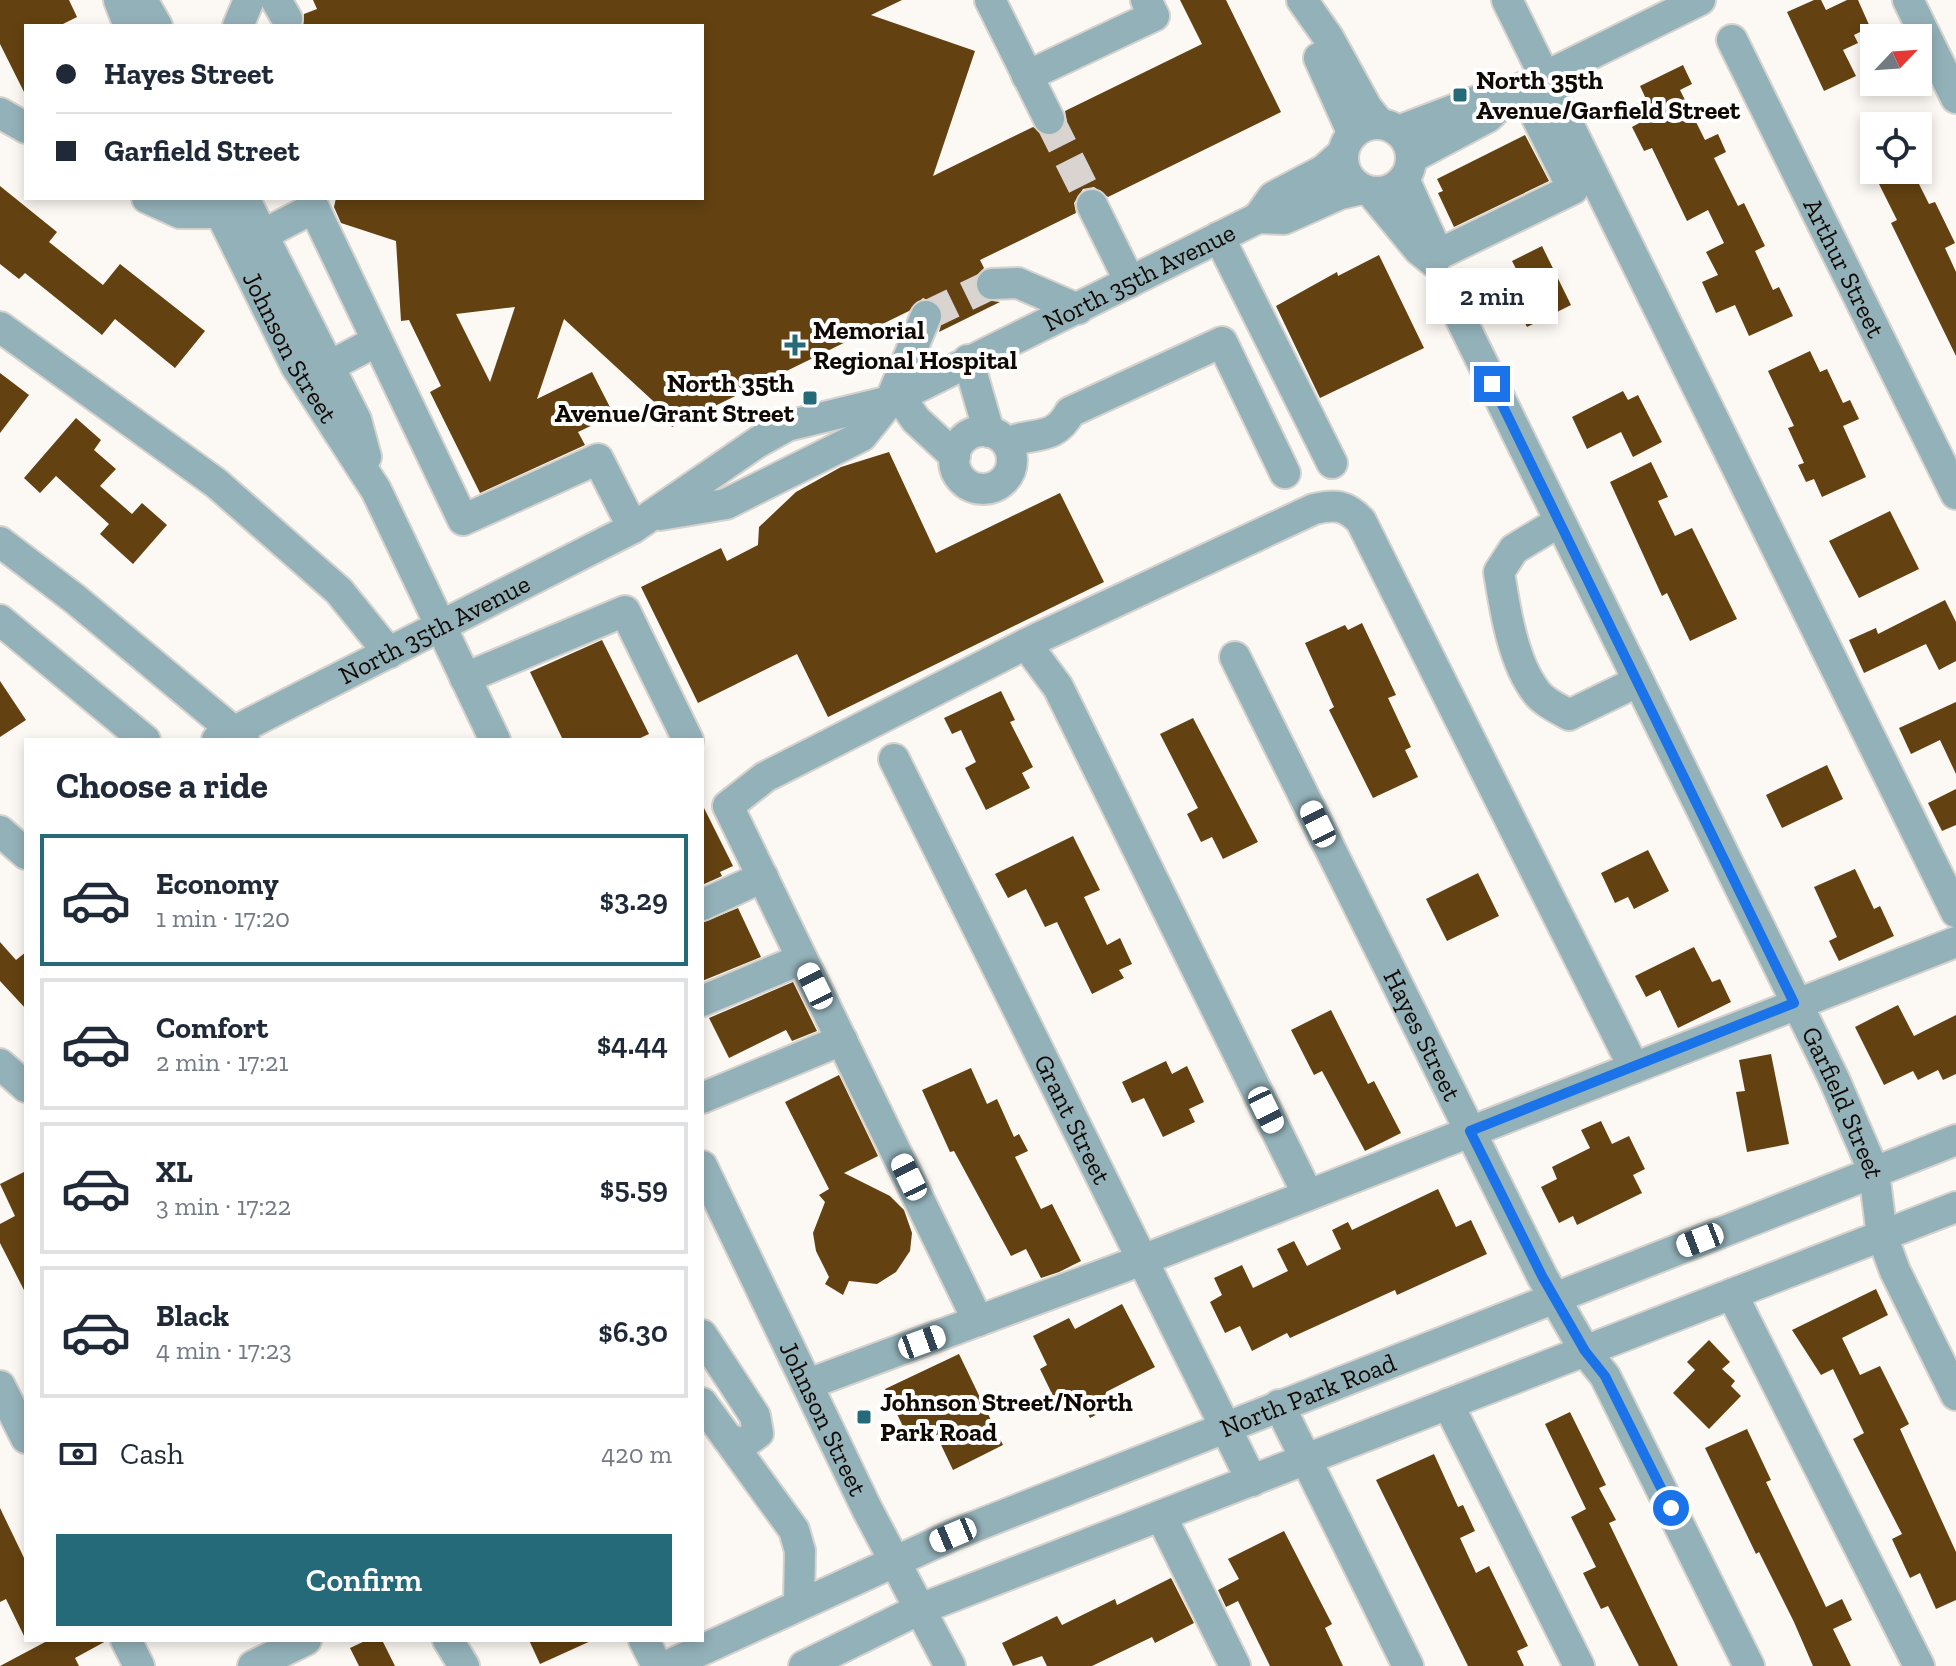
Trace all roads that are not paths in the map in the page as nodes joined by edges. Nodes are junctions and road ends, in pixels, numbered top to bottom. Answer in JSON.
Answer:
{"nodes":[{"id":1,"x":119,"y":0,"type":"edge"},
{"id":2,"x":142,"y":0,"type":"edge"},
{"id":3,"x":249,"y":0,"type":"edge"},
{"id":4,"x":990,"y":0,"type":"edge"},
{"id":5,"x":1146,"y":0,"type":"edge"},
{"id":6,"x":1507,"y":0,"type":"edge"},
{"id":7,"x":1700,"y":0,"type":"edge"},
{"id":8,"x":1908,"y":0,"type":"edge"},
{"id":9,"x":1306,"y":6,"type":"edge"},
{"id":10,"x":128,"y":24,"type":"edge"},
{"id":11,"x":156,"y":24,"type":"edge"},
{"id":12,"x":239,"y":24,"type":"edge"},
{"id":13,"x":1732,"y":40,"type":"dead end"},
{"id":14,"x":1027,"y":76,"type":"junction"},
{"id":15,"x":1527,"y":86,"type":"junction"},
{"id":16,"x":1956,"y":98,"type":"edge"},
{"id":17,"x":0,"y":113,"type":"edge"},
{"id":18,"x":1049,"y":119,"type":"tunnel mouth"},
{"id":19,"x":24,"y":127,"type":"edge"},
{"id":20,"x":1369,"y":135,"type":"junction"},
{"id":21,"x":1408,"y":169,"type":"junction"},
{"id":22,"x":1367,"y":191,"type":"junction"},
{"id":23,"x":151,"y":200,"type":"edge"},
{"id":24,"x":226,"y":203,"type":"edge"},
{"id":25,"x":1092,"y":205,"type":"tunnel mouth"},
{"id":26,"x":1258,"y":218,"type":"junction"},
{"id":27,"x":262,"y":235,"type":"junction"},
{"id":28,"x":1219,"y":237,"type":"junction"},
{"id":29,"x":1433,"y":257,"type":"junction"},
{"id":30,"x":1130,"y":282,"type":"junction"},
{"id":31,"x":992,"y":284,"type":"tunnel mouth"},
{"id":32,"x":1453,"y":303,"type":"dead end"},
{"id":33,"x":1078,"y":309,"type":"junction"},
{"id":34,"x":926,"y":316,"type":"tunnel mouth"},
{"id":35,"x":0,"y":327,"type":"edge"},
{"id":36,"x":377,"y":341,"type":"junction"},
{"id":37,"x":968,"y":360,"type":"junction"},
{"id":38,"x":328,"y":367,"type":"junction"},
{"id":39,"x":894,"y":399,"type":"junction"},
{"id":40,"x":1311,"y":419,"type":"junction"},
{"id":41,"x":1005,"y":437,"type":"junction"},
{"id":42,"x":1269,"y":439,"type":"junction"},
{"id":43,"x":955,"y":456,"type":"junction"},
{"id":44,"x":1332,"y":463,"type":"dead end"},
{"id":45,"x":1285,"y":473,"type":"dead end"},
{"id":46,"x":376,"y":490,"type":"junction"},
{"id":47,"x":1956,"y":494,"type":"edge"},
{"id":48,"x":642,"y":522,"type":"junction"},
{"id":49,"x":1559,"y":522,"type":"junction"},
{"id":50,"x":0,"y":542,"type":"edge"},
{"id":51,"x":0,"y":620,"type":"edge"},
{"id":52,"x":441,"y":627,"type":"junction"},
{"id":53,"x":1026,"y":644,"type":"junction"},
{"id":54,"x":389,"y":653,"type":"junction"},
{"id":55,"x":1235,"y":657,"type":"dead end"},
{"id":56,"x":465,"y":678,"type":"junction"},
{"id":57,"x":1637,"y":682,"type":"junction"},
{"id":58,"x":232,"y":737,"type":"edge"},
{"id":59,"x":143,"y":738,"type":"edge"},
{"id":60,"x":494,"y":738,"type":"edge"},
{"id":61,"x":687,"y":738,"type":"edge"},
{"id":62,"x":894,"y":759,"type":"dead end"},
{"id":63,"x":763,"y":877,"type":"junction"},
{"id":64,"x":704,"y":904,"type":"edge"},
{"id":65,"x":1956,"y":912,"type":"edge"},
{"id":66,"x":1956,"y":942,"type":"edge"},
{"id":67,"x":802,"y":959,"type":"junction"},
{"id":68,"x":704,"y":1000,"type":"edge"},
{"id":69,"x":1794,"y":1003,"type":"junction"},
{"id":70,"x":842,"y":1040,"type":"junction"},
{"id":71,"x":0,"y":1064,"type":"edge"},
{"id":72,"x":1633,"y":1066,"type":"junction"},
{"id":73,"x":24,"y":1085,"type":"edge"},
{"id":74,"x":704,"y":1097,"type":"edge"},
{"id":75,"x":1470,"y":1131,"type":"junction"},
{"id":76,"x":1956,"y":1140,"type":"edge"},
{"id":77,"x":704,"y":1170,"type":"edge"},
{"id":78,"x":1874,"y":1172,"type":"junction"},
{"id":79,"x":1308,"y":1195,"type":"junction"},
{"id":80,"x":1956,"y":1207,"type":"edge"},
{"id":81,"x":1882,"y":1236,"type":"junction"},
{"id":82,"x":1145,"y":1259,"type":"junction"},
{"id":83,"x":1732,"y":1294,"type":"junction"},
{"id":84,"x":1555,"y":1297,"type":"junction"},
{"id":85,"x":978,"y":1321,"type":"junction"},
{"id":86,"x":704,"y":1338,"type":"edge"},
{"id":87,"x":1585,"y":1351,"type":"junction"},
{"id":88,"x":808,"y":1384,"type":"junction"},
{"id":89,"x":0,"y":1386,"type":"edge"},
{"id":90,"x":1956,"y":1395,"type":"edge"},
{"id":91,"x":1448,"y":1404,"type":"junction"},
{"id":92,"x":1279,"y":1405,"type":"junction"},
{"id":93,"x":704,"y":1406,"type":"edge"},
{"id":94,"x":1227,"y":1426,"type":"junction"},
{"id":95,"x":24,"y":1434,"type":"edge"},
{"id":96,"x":728,"y":1439,"type":"junction"},
{"id":97,"x":1306,"y":1460,"type":"junction"},
{"id":98,"x":1252,"y":1481,"type":"junction"},
{"id":99,"x":1161,"y":1516,"type":"junction"},
{"id":100,"x":894,"y":1559,"type":"junction"},
{"id":101,"x":799,"y":1602,"type":"junction"},
{"id":102,"x":920,"y":1609,"type":"junction"},
{"id":103,"x":127,"y":1642,"type":"edge"},
{"id":104,"x":302,"y":1642,"type":"edge"},
{"id":105,"x":449,"y":1642,"type":"edge"},
{"id":106,"x":645,"y":1642,"type":"edge"},
{"id":107,"x":139,"y":1666,"type":"edge"},
{"id":108,"x":253,"y":1666,"type":"edge"},
{"id":109,"x":464,"y":1666,"type":"edge"},
{"id":110,"x":657,"y":1666,"type":"edge"},
{"id":111,"x":667,"y":1666,"type":"edge"},
{"id":112,"x":804,"y":1666,"type":"edge"},
{"id":113,"x":950,"y":1666,"type":"edge"},
{"id":114,"x":1235,"y":1666,"type":"edge"},
{"id":115,"x":1408,"y":1666,"type":"edge"},
{"id":116,"x":1579,"y":1666,"type":"edge"},
{"id":117,"x":1749,"y":1666,"type":"edge"},
{"id":118,"x":1919,"y":1666,"type":"edge"}],
"edges":[{"from":1,"to":10,"type":"street"},
{"from":2,"to":11,"type":"street"},
{"from":3,"to":12,"type":"street"},
{"from":4,"to":14,"type":"street"},
{"from":5,"to":14,"type":"street"},
{"from":6,"to":15,"type":"street"},
{"from":7,"to":15,"type":"street","name":"North 35th Avenue"},
{"from":8,"to":16,"type":"street"},
{"from":9,"to":20,"type":"street"},
{"from":13,"to":47,"type":"street","name":"Arthur Street"},
{"from":14,"to":18,"type":"street"},
{"from":15,"to":20,"type":"street","name":"North 35th Avenue"},
{"from":15,"to":21,"type":"street","name":"North 35th Avenue"},
{"from":15,"to":29,"type":"street"},
{"from":15,"to":65,"type":"street"},
{"from":17,"to":19,"type":"street"},
{"from":20,"to":21,"type":"street"},
{"from":20,"to":22,"type":"street"},
{"from":20,"to":26,"type":"street","name":"North 35th Avenue"},
{"from":21,"to":22,"type":"street"},
{"from":21,"to":29,"type":"street"},
{"from":22,"to":26,"type":"street","name":"North 35th Avenue"},
{"from":22,"to":29,"type":"street"},
{"from":23,"to":24,"type":"street"},
{"from":24,"to":27,"type":"street","name":"Johnson Street"},
{"from":24,"to":46,"type":"street","name":"Johnson Street"},
{"from":25,"to":30,"type":"street"},
{"from":26,"to":28,"type":"street","name":"North 35th Avenue"},
{"from":27,"to":36,"type":"street"},
{"from":27,"to":38,"type":"street","name":"Johnson Street"},
{"from":28,"to":30,"type":"street","name":"North 35th Avenue"},
{"from":28,"to":40,"type":"street"},
{"from":30,"to":33,"type":"street","name":"North 35th Avenue"},
{"from":31,"to":33,"type":"street"},
{"from":32,"to":49,"type":"street","name":"Garfield Street"},
{"from":33,"to":37,"type":"street","name":"North 35th Avenue"},
{"from":34,"to":39,"type":"street"},
{"from":35,"to":54,"type":"street"},
{"from":36,"to":38,"type":"street"},
{"from":36,"to":48,"type":"street"},
{"from":37,"to":39,"type":"street","name":"North 35th Avenue"},
{"from":37,"to":41,"type":"street"},
{"from":38,"to":46,"type":"street","name":"Johnson Street"},
{"from":39,"to":43,"type":"street"},
{"from":39,"to":48,"type":"street","name":"North 35th Avenue"},
{"from":39,"to":48,"type":"street","name":"North 35th Avenue"},
{"from":40,"to":42,"type":"street"},
{"from":40,"to":44,"type":"street"},
{"from":41,"to":42,"type":"street"},
{"from":41,"to":43,"type":"street"},
{"from":41,"to":43,"type":"street"},
{"from":42,"to":45,"type":"street"},
{"from":46,"to":52,"type":"street","name":"Johnson Street"},
{"from":48,"to":52,"type":"street","name":"North 35th Avenue"},
{"from":49,"to":57,"type":"street","name":"Garfield Street"},
{"from":49,"to":57,"type":"street"},
{"from":50,"to":58,"type":"street"},
{"from":51,"to":59,"type":"street"},
{"from":52,"to":54,"type":"street","name":"North 35th Avenue"},
{"from":52,"to":56,"type":"street","name":"Johnson Street"},
{"from":53,"to":63,"type":"street"},
{"from":53,"to":72,"type":"street"},
{"from":53,"to":79,"type":"street"},
{"from":54,"to":58,"type":"street","name":"North 35th Avenue"},
{"from":55,"to":75,"type":"street","name":"Hayes Street"},
{"from":56,"to":60,"type":"street","name":"Johnson Street"},
{"from":56,"to":61,"type":"street"},
{"from":57,"to":69,"type":"street","name":"Garfield Street"},
{"from":62,"to":82,"type":"street","name":"Grant Street"},
{"from":63,"to":64,"type":"street"},
{"from":63,"to":67,"type":"street"},
{"from":66,"to":69,"type":"street"},
{"from":67,"to":68,"type":"street"},
{"from":67,"to":70,"type":"street"},
{"from":69,"to":72,"type":"street"},
{"from":69,"to":78,"type":"street","name":"Garfield Street"},
{"from":70,"to":74,"type":"street"},
{"from":70,"to":85,"type":"street"},
{"from":71,"to":73,"type":"street"},
{"from":72,"to":75,"type":"street"},
{"from":75,"to":79,"type":"street"},
{"from":75,"to":84,"type":"street","name":"Hayes Street"},
{"from":76,"to":78,"type":"street","name":"North Park Road"},
{"from":77,"to":88,"type":"street","name":"Johnson Street"},
{"from":78,"to":81,"type":"street","name":"Garfield Street"},
{"from":78,"to":84,"type":"street","name":"North Park Road"},
{"from":79,"to":82,"type":"street"},
{"from":80,"to":81,"type":"street"},
{"from":81,"to":83,"type":"street"},
{"from":81,"to":90,"type":"street","name":"Garfield Street"},
{"from":82,"to":85,"type":"street"},
{"from":82,"to":94,"type":"street","name":"Grant Street"},
{"from":83,"to":87,"type":"street"},
{"from":83,"to":118,"type":"street"},
{"from":84,"to":87,"type":"street","name":"Hayes Street"},
{"from":84,"to":92,"type":"street","name":"North Park Road"},
{"from":85,"to":88,"type":"street"},
{"from":86,"to":96,"type":"street"},
{"from":87,"to":91,"type":"street"},
{"from":87,"to":117,"type":"street","name":"Hayes Street"},
{"from":88,"to":100,"type":"street","name":"Johnson Street"},
{"from":89,"to":95,"type":"street"},
{"from":91,"to":97,"type":"street"},
{"from":91,"to":116,"type":"street"},
{"from":92,"to":94,"type":"street","name":"North Park Road"},
{"from":92,"to":97,"type":"street"},
{"from":93,"to":96,"type":"street"},
{"from":94,"to":98,"type":"street","name":"Grant Street"},
{"from":94,"to":100,"type":"street","name":"North Park Road"},
{"from":96,"to":101,"type":"street"},
{"from":97,"to":98,"type":"street"},
{"from":97,"to":115,"type":"street"},
{"from":98,"to":99,"type":"street"},
{"from":99,"to":102,"type":"street"},
{"from":99,"to":114,"type":"street"},
{"from":100,"to":101,"type":"street","name":"North Park Road"},
{"from":100,"to":102,"type":"street","name":"Johnson Street"},
{"from":101,"to":111,"type":"street","name":"North Park Road"},
{"from":102,"to":112,"type":"street"},
{"from":102,"to":113,"type":"street","name":"Johnson Street"},
{"from":103,"to":107,"type":"street"},
{"from":104,"to":108,"type":"street"},
{"from":105,"to":109,"type":"street"},
{"from":106,"to":110,"type":"street"}]}
